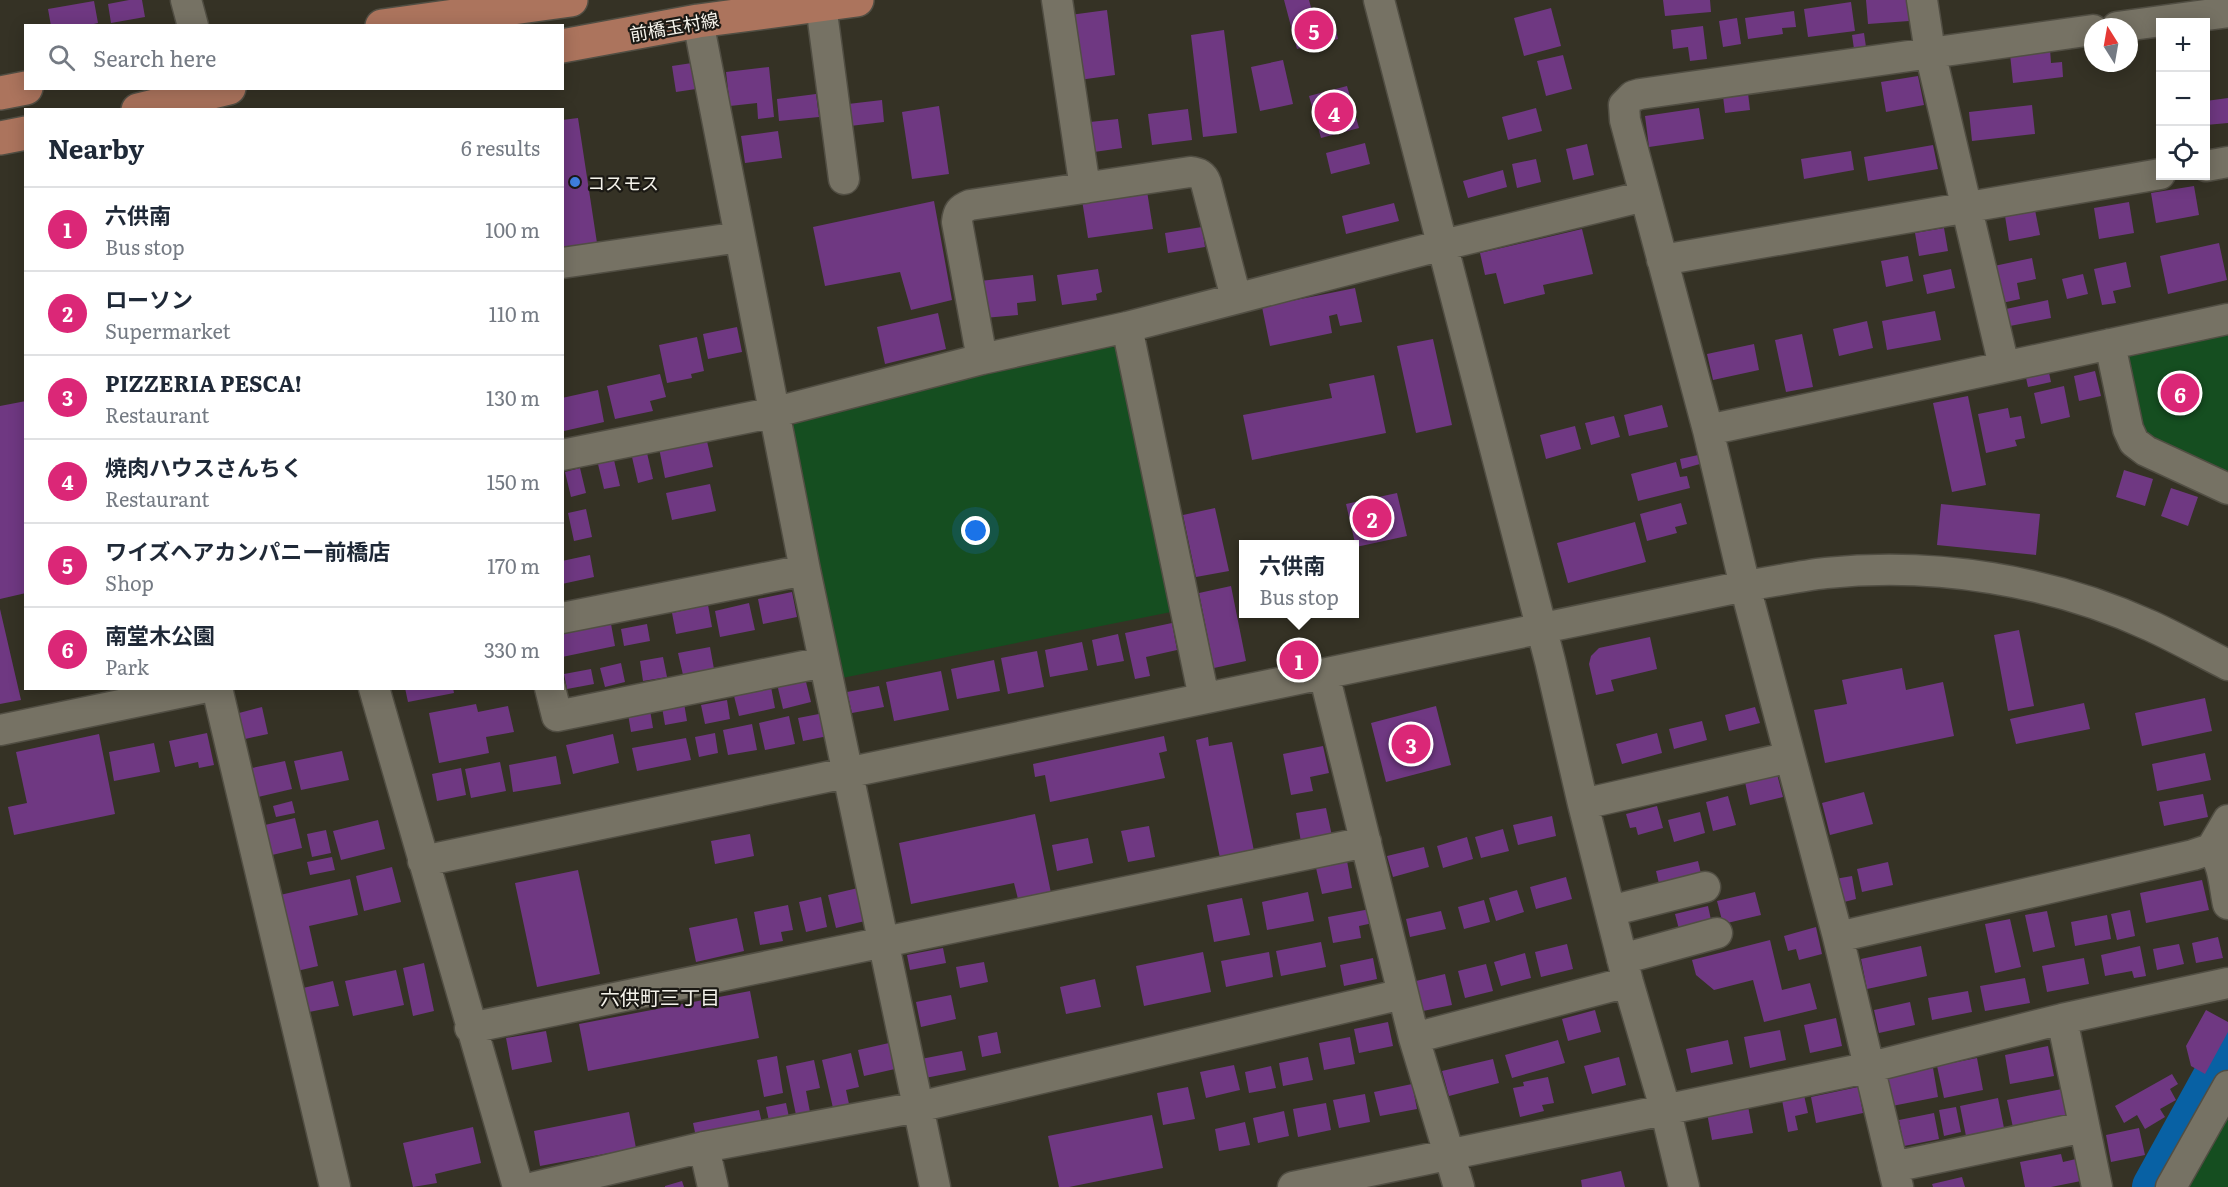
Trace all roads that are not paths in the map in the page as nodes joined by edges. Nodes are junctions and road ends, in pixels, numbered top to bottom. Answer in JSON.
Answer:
{"nodes":[{"id":1,"x":186,"y":0,"type":"edge"},
{"id":2,"x":571,"y":0,"type":"edge"},
{"id":3,"x":857,"y":0,"type":"edge"},
{"id":4,"x":1057,"y":0,"type":"edge"},
{"id":5,"x":1379,"y":0,"type":"edge"},
{"id":6,"x":1922,"y":0,"type":"edge"},
{"id":7,"x":821,"y":4,"type":"junction"},
{"id":8,"x":2228,"y":12,"type":"edge"},
{"id":9,"x":698,"y":21,"type":"junction"},
{"id":10,"x":192,"y":24,"type":"edge"},
{"id":11,"x":397,"y":24,"type":"edge"},
{"id":12,"x":2138,"y":24,"type":"edge"},
{"id":13,"x":2084,"y":31,"type":"edge"},
{"id":14,"x":564,"y":46,"type":"edge"},
{"id":15,"x":1930,"y":52,"type":"junction"},
{"id":16,"x":24,"y":88,"type":"edge"},
{"id":17,"x":0,"y":93,"type":"edge"},
{"id":18,"x":220,"y":94,"type":"edge"},
{"id":19,"x":148,"y":108,"type":"edge"},
{"id":20,"x":24,"y":133,"type":"edge"},
{"id":21,"x":0,"y":138,"type":"edge"},
{"id":22,"x":2228,"y":162,"type":"edge"},
{"id":23,"x":2210,"y":165,"type":"edge"},
{"id":24,"x":2156,"y":175,"type":"edge"},
{"id":25,"x":844,"y":179,"type":"dead end"},
{"id":26,"x":1085,"y":188,"type":"junction"},
{"id":27,"x":1645,"y":196,"type":"junction"},
{"id":28,"x":1965,"y":208,"type":"junction"},
{"id":29,"x":740,"y":237,"type":"junction"},
{"id":30,"x":1443,"y":245,"type":"junction"},
{"id":31,"x":1662,"y":260,"type":"junction"},
{"id":32,"x":564,"y":263,"type":"edge"},
{"id":33,"x":1236,"y":297,"type":"junction"},
{"id":34,"x":2228,"y":319,"type":"edge"},
{"id":35,"x":1126,"y":327,"type":"junction"},
{"id":36,"x":2110,"y":344,"type":"junction"},
{"id":37,"x":982,"y":359,"type":"junction"},
{"id":38,"x":2004,"y":366,"type":"junction"},
{"id":39,"x":776,"y":412,"type":"junction"},
{"id":40,"x":1708,"y":430,"type":"junction"},
{"id":41,"x":564,"y":455,"type":"edge"},
{"id":42,"x":2228,"y":489,"type":"edge"},
{"id":43,"x":805,"y":570,"type":"junction"},
{"id":44,"x":1745,"y":586,"type":"junction"},
{"id":45,"x":564,"y":618,"type":"edge"},
{"id":46,"x":1542,"y":629,"type":"junction"},
{"id":47,"x":824,"y":662,"type":"junction"},
{"id":48,"x":2228,"y":665,"type":"edge"},
{"id":49,"x":1324,"y":674,"type":"junction"},
{"id":50,"x":192,"y":690,"type":"edge"},
{"id":51,"x":217,"y":690,"type":"edge"},
{"id":52,"x":375,"y":690,"type":"edge"},
{"id":53,"x":550,"y":690,"type":"edge"},
{"id":54,"x":1204,"y":698,"type":"junction"},
{"id":55,"x":0,"y":730,"type":"edge"},
{"id":56,"x":1790,"y":757,"type":"junction"},
{"id":57,"x":847,"y":773,"type":"junction"},
{"id":58,"x":1583,"y":804,"type":"junction"},
{"id":59,"x":2228,"y":820,"type":"edge"},
{"id":60,"x":1366,"y":842,"type":"junction"},
{"id":61,"x":2211,"y":849,"type":"junction"},
{"id":62,"x":423,"y":861,"type":"junction"},
{"id":63,"x":1705,"y":886,"type":"dead end"},
{"id":64,"x":2228,"y":904,"type":"edge"},
{"id":65,"x":1610,"y":911,"type":"junction"},
{"id":66,"x":1717,"y":933,"type":"dead end"},
{"id":67,"x":1838,"y":937,"type":"junction"},
{"id":68,"x":883,"y":942,"type":"junction"},
{"id":69,"x":1625,"y":970,"type":"junction"},
{"id":70,"x":2228,"y":983,"type":"edge"},
{"id":71,"x":1403,"y":994,"type":"junction"},
{"id":72,"x":2062,"y":1019,"type":"junction"},
{"id":73,"x":470,"y":1028,"type":"junction"},
{"id":74,"x":1414,"y":1038,"type":"junction"},
{"id":75,"x":1870,"y":1067,"type":"junction"},
{"id":76,"x":2228,"y":1086,"type":"edge"},
{"id":77,"x":918,"y":1107,"type":"junction"},
{"id":78,"x":1665,"y":1108,"type":"junction"},
{"id":79,"x":2084,"y":1127,"type":"junction"},
{"id":80,"x":704,"y":1148,"type":"junction"},
{"id":81,"x":1450,"y":1155,"type":"junction"},
{"id":82,"x":1896,"y":1177,"type":"edge"},
{"id":83,"x":1298,"y":1186,"type":"edge"},
{"id":84,"x":336,"y":1187,"type":"edge"},
{"id":85,"x":518,"y":1187,"type":"edge"},
{"id":86,"x":535,"y":1187,"type":"edge"},
{"id":87,"x":713,"y":1187,"type":"edge"},
{"id":88,"x":935,"y":1187,"type":"edge"},
{"id":89,"x":1459,"y":1187,"type":"edge"},
{"id":90,"x":1684,"y":1187,"type":"edge"},
{"id":91,"x":2097,"y":1187,"type":"edge"},
{"id":92,"x":2172,"y":1187,"type":"edge"}],
"edges":[{"from":1,"to":10,"type":"street"},
{"from":2,"to":11,"type":"main road"},
{"from":3,"to":7,"type":"main road","name":"前橋玉村線"},
{"from":4,"to":26,"type":"street"},
{"from":5,"to":30,"type":"street"},
{"from":6,"to":15,"type":"street"},
{"from":7,"to":9,"type":"main road","name":"前橋玉村線"},
{"from":7,"to":25,"type":"street"},
{"from":8,"to":12,"type":"street"},
{"from":9,"to":14,"type":"main road","name":"前橋玉村線"},
{"from":9,"to":29,"type":"street"},
{"from":13,"to":15,"type":"street"},
{"from":15,"to":27,"type":"street"},
{"from":15,"to":28,"type":"street"},
{"from":16,"to":17,"type":"main road"},
{"from":18,"to":19,"type":"main road"},
{"from":20,"to":21,"type":"main road"},
{"from":22,"to":23,"type":"street"},
{"from":24,"to":28,"type":"street"},
{"from":26,"to":33,"type":"street"},
{"from":26,"to":37,"type":"street"},
{"from":27,"to":30,"type":"street"},
{"from":27,"to":31,"type":"street"},
{"from":28,"to":31,"type":"street"},
{"from":28,"to":38,"type":"street"},
{"from":29,"to":32,"type":"street"},
{"from":29,"to":39,"type":"street"},
{"from":30,"to":33,"type":"street"},
{"from":30,"to":46,"type":"street"},
{"from":31,"to":40,"type":"street"},
{"from":33,"to":35,"type":"street"},
{"from":34,"to":36,"type":"street"},
{"from":35,"to":37,"type":"street"},
{"from":35,"to":54,"type":"street"},
{"from":36,"to":38,"type":"street"},
{"from":36,"to":42,"type":"street"},
{"from":37,"to":39,"type":"street"},
{"from":38,"to":40,"type":"street"},
{"from":39,"to":41,"type":"street"},
{"from":39,"to":43,"type":"street"},
{"from":40,"to":44,"type":"street"},
{"from":43,"to":45,"type":"street"},
{"from":43,"to":47,"type":"street"},
{"from":44,"to":46,"type":"street"},
{"from":44,"to":48,"type":"street"},
{"from":44,"to":56,"type":"street"},
{"from":46,"to":49,"type":"street"},
{"from":46,"to":58,"type":"street"},
{"from":47,"to":53,"type":"street"},
{"from":47,"to":57,"type":"street"},
{"from":49,"to":54,"type":"street"},
{"from":49,"to":60,"type":"street"},
{"from":50,"to":55,"type":"street"},
{"from":51,"to":84,"type":"street"},
{"from":52,"to":62,"type":"street"},
{"from":54,"to":57,"type":"street"},
{"from":56,"to":58,"type":"street"},
{"from":56,"to":67,"type":"street"},
{"from":57,"to":62,"type":"street"},
{"from":57,"to":68,"type":"street"},
{"from":58,"to":65,"type":"street"},
{"from":59,"to":61,"type":"street"},
{"from":60,"to":68,"type":"street"},
{"from":60,"to":71,"type":"street"},
{"from":61,"to":64,"type":"street"},
{"from":61,"to":67,"type":"street"},
{"from":62,"to":73,"type":"street"},
{"from":63,"to":65,"type":"street"},
{"from":65,"to":69,"type":"street"},
{"from":66,"to":69,"type":"street"},
{"from":67,"to":75,"type":"street"},
{"from":68,"to":73,"type":"street"},
{"from":68,"to":77,"type":"street"},
{"from":69,"to":74,"type":"street"},
{"from":69,"to":78,"type":"street"},
{"from":70,"to":72,"type":"street"},
{"from":71,"to":74,"type":"street"},
{"from":71,"to":77,"type":"street"},
{"from":72,"to":75,"type":"street"},
{"from":72,"to":79,"type":"street"},
{"from":73,"to":85,"type":"street"},
{"from":74,"to":81,"type":"street"},
{"from":75,"to":78,"type":"street"},
{"from":75,"to":82,"type":"street"},
{"from":76,"to":92,"type":"street"},
{"from":77,"to":80,"type":"street"},
{"from":77,"to":88,"type":"street"},
{"from":78,"to":81,"type":"street"},
{"from":78,"to":90,"type":"street"},
{"from":79,"to":82,"type":"street"},
{"from":79,"to":91,"type":"street"},
{"from":80,"to":86,"type":"street"},
{"from":80,"to":87,"type":"street"},
{"from":81,"to":83,"type":"street"},
{"from":81,"to":89,"type":"street"}]}
